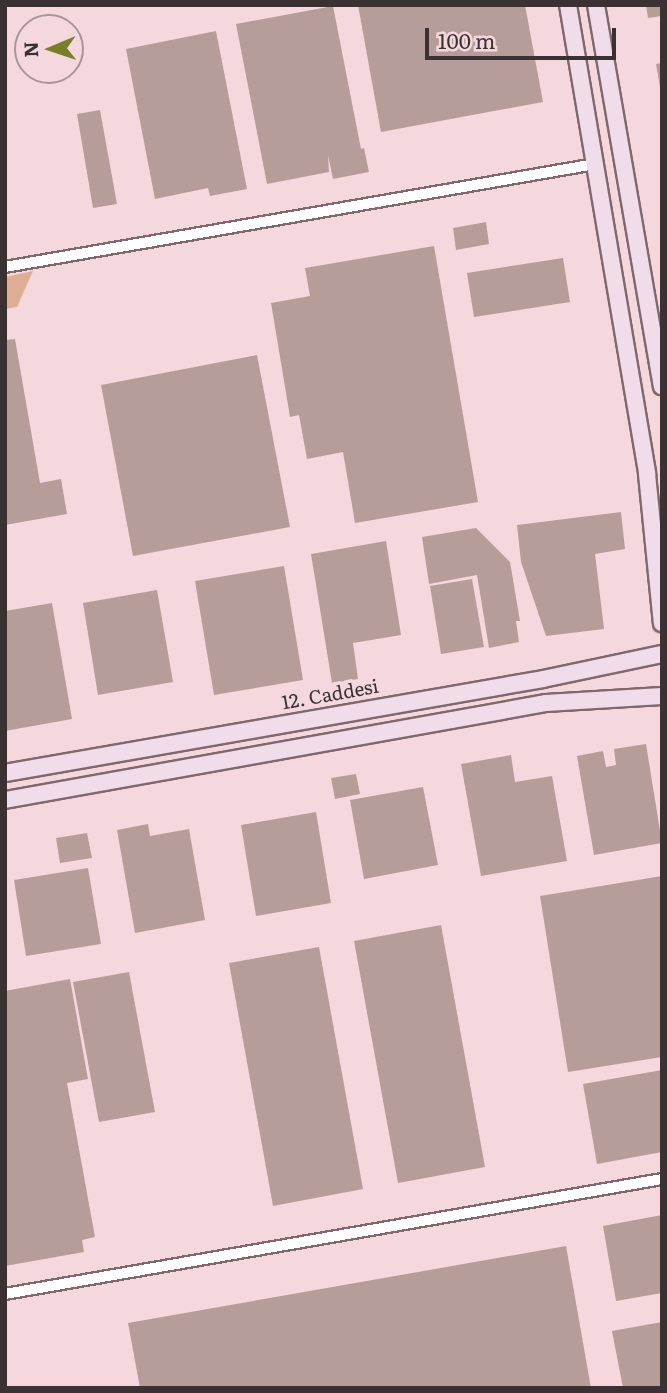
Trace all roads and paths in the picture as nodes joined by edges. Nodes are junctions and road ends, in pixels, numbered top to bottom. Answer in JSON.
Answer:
{"nodes":[{"id":1,"x":568,"y":5,"type":"edge"},
{"id":2,"x":596,"y":5,"type":"edge"},
{"id":3,"x":621,"y":158,"type":"junction"},
{"id":4,"x":595,"y":164,"type":"junction"},
{"id":5,"x":5,"y":267,"type":"edge"},
{"id":6,"x":662,"y":386,"type":"edge"},
{"id":7,"x":662,"y":623,"type":"edge"},
{"id":8,"x":662,"y":654,"type":"edge"},
{"id":9,"x":662,"y":696,"type":"edge"},
{"id":10,"x":5,"y":773,"type":"edge"},
{"id":11,"x":5,"y":800,"type":"edge"},
{"id":12,"x":662,"y":1178,"type":"edge"},
{"id":13,"x":5,"y":1294,"type":"edge"}],
"edges":[{"from":1,"to":4,"type":"street"},
{"from":2,"to":3,"type":"street"},
{"from":3,"to":4,"type":"street"},
{"from":3,"to":6,"type":"street"},
{"from":4,"to":5,"type":"street"},
{"from":4,"to":7,"type":"street"},
{"from":8,"to":10,"type":"street","name":"12. Caddesi"},
{"from":9,"to":11,"type":"street"},
{"from":12,"to":13,"type":"street"}]}
